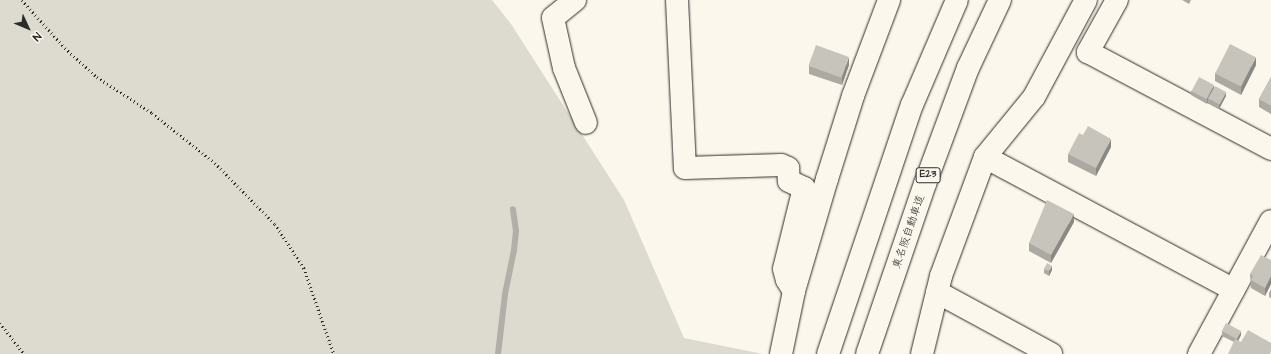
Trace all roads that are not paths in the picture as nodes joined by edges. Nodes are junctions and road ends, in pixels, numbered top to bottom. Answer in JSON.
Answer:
{"nodes":[{"id":1,"x":575,"y":0,"type":"edge"},
{"id":2,"x":677,"y":0,"type":"edge"},
{"id":3,"x":889,"y":0,"type":"edge"},
{"id":4,"x":957,"y":0,"type":"edge"},
{"id":5,"x":1000,"y":0,"type":"edge"},
{"id":6,"x":1086,"y":0,"type":"edge"},
{"id":7,"x":1117,"y":0,"type":"edge"},
{"id":8,"x":586,"y":123,"type":"dead end"},
{"id":9,"x":1271,"y":149,"type":"edge"},
{"id":10,"x":985,"y":157,"type":"junction"},
{"id":11,"x":1271,"y":221,"type":"edge"},
{"id":12,"x":1234,"y":290,"type":"junction"},
{"id":13,"x":794,"y":291,"type":"junction"},
{"id":14,"x":937,"y":292,"type":"junction"},
{"id":15,"x":781,"y":354,"type":"edge"},
{"id":16,"x":828,"y":354,"type":"edge"},
{"id":17,"x":867,"y":354,"type":"edge"},
{"id":18,"x":922,"y":354,"type":"edge"},
{"id":19,"x":1051,"y":354,"type":"edge"},
{"id":20,"x":1199,"y":354,"type":"edge"}],
"edges":[{"from":1,"to":8,"type":"main road"},
{"from":2,"to":13,"type":"main road"},
{"from":3,"to":13,"type":"main road"},
{"from":4,"to":16,"type":"main road"},
{"from":5,"to":17,"type":"main road","name":"東名阪自動車道","number":"E23"},
{"from":6,"to":10,"type":"main road"},
{"from":7,"to":9,"type":"main road"},
{"from":10,"to":12,"type":"main road"},
{"from":10,"to":14,"type":"main road"},
{"from":11,"to":12,"type":"main road"},
{"from":12,"to":20,"type":"main road"},
{"from":13,"to":15,"type":"main road"},
{"from":14,"to":18,"type":"main road"},
{"from":14,"to":19,"type":"main road"}]}
